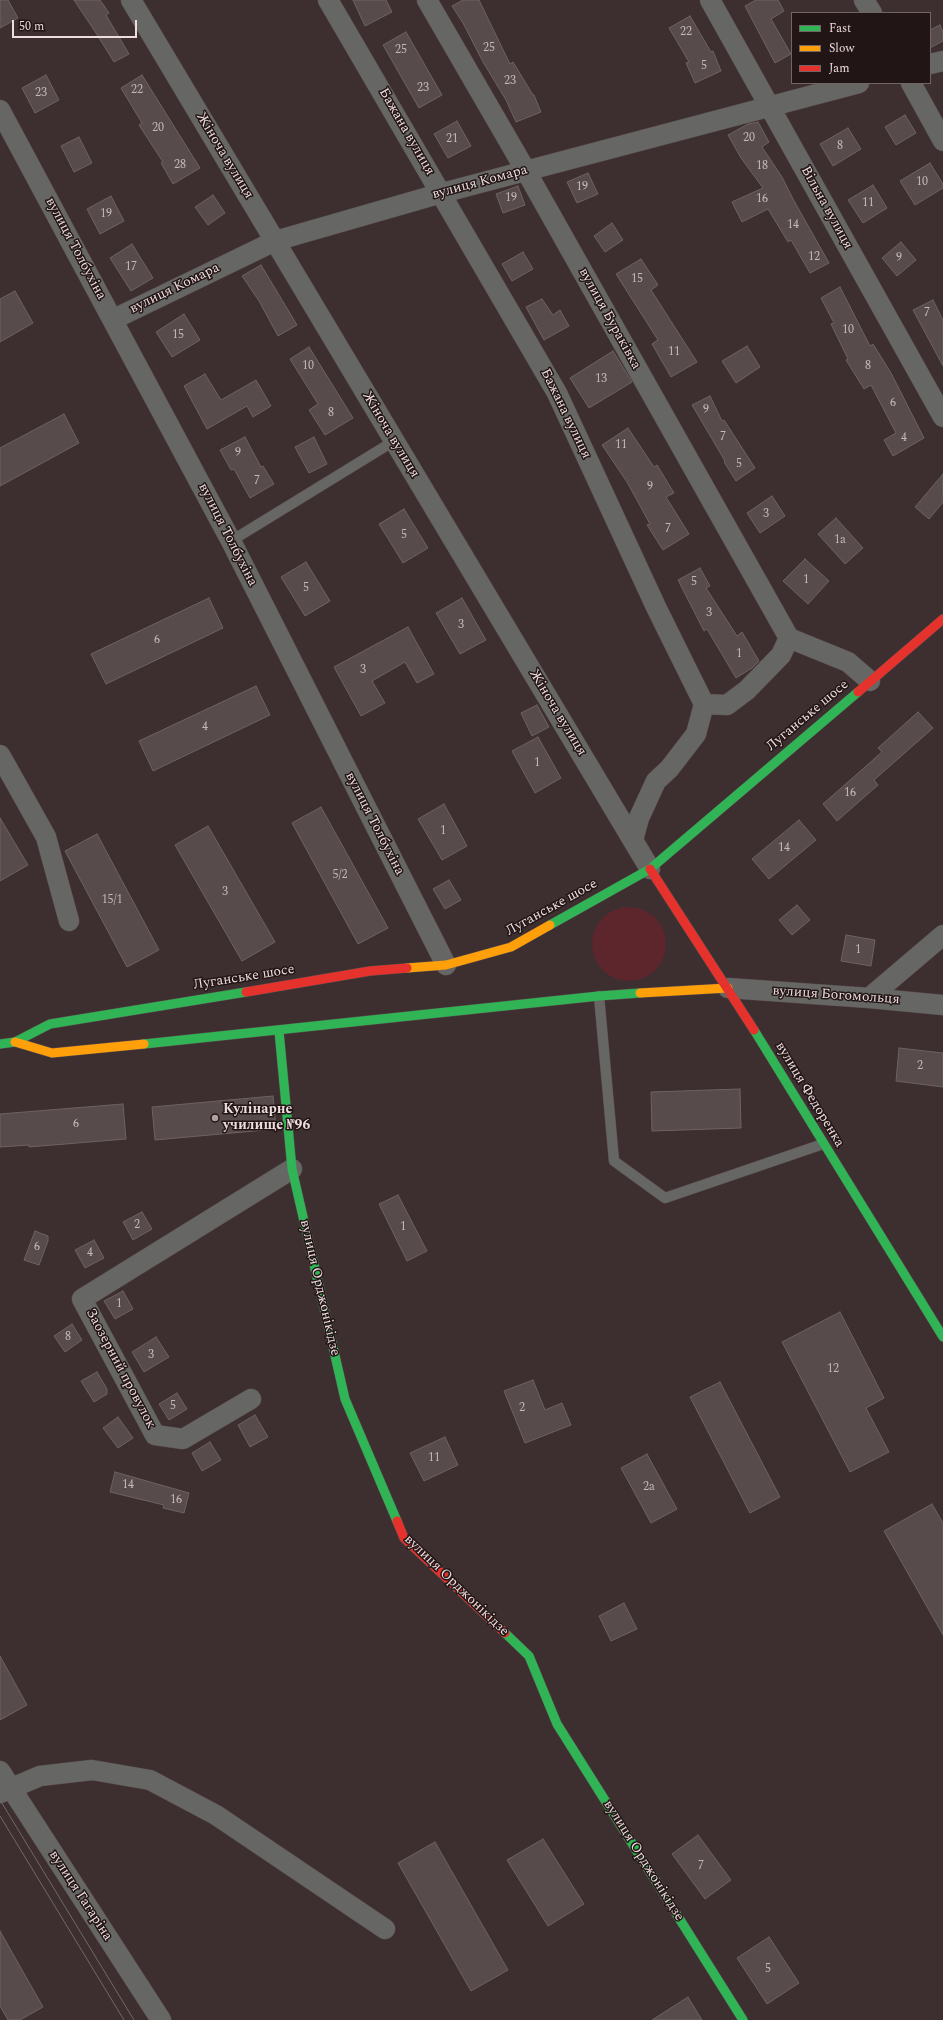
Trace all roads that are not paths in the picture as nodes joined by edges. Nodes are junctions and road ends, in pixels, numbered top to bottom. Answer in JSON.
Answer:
{"nodes":[{"id":1,"x":131,"y":0,"type":"edge"},
{"id":2,"x":328,"y":0,"type":"edge"},
{"id":3,"x":427,"y":0,"type":"edge"},
{"id":4,"x":710,"y":0,"type":"edge"},
{"id":5,"x":864,"y":0,"type":"edge"},
{"id":6,"x":871,"y":12,"type":"edge"},
{"id":7,"x":943,"y":61,"type":"edge"},
{"id":8,"x":931,"y":64,"type":"edge"},
{"id":9,"x":855,"y":84,"type":"edge"},
{"id":10,"x":912,"y":84,"type":"edge"},
{"id":11,"x":769,"y":106,"type":"junction"},
{"id":12,"x":0,"y":110,"type":"edge"},
{"id":13,"x":943,"y":141,"type":"edge"},
{"id":14,"x":526,"y":171,"type":"junction"},
{"id":15,"x":442,"y":193,"type":"junction"},
{"id":16,"x":275,"y":241,"type":"junction"},
{"id":17,"x":114,"y":319,"type":"junction"},
{"id":18,"x":943,"y":416,"type":"edge"},
{"id":19,"x":394,"y":441,"type":"junction"},
{"id":20,"x":231,"y":541,"type":"junction"},
{"id":21,"x":943,"y":619,"type":"edge"},
{"id":22,"x":789,"y":638,"type":"junction"},
{"id":23,"x":870,"y":681,"type":"junction"},
{"id":24,"x":704,"y":704,"type":"junction"},
{"id":25,"x":0,"y":754,"type":"edge"},
{"id":26,"x":633,"y":840,"type":"junction"},
{"id":27,"x":650,"y":869,"type":"junction"},
{"id":28,"x":69,"y":921,"type":"dead end"},
{"id":29,"x":943,"y":935,"type":"edge"},
{"id":30,"x":446,"y":965,"type":"junction"},
{"id":31,"x":728,"y":988,"type":"junction"},
{"id":32,"x":599,"y":996,"type":"junction"},
{"id":33,"x":868,"y":998,"type":"junction"},
{"id":34,"x":943,"y":1005,"type":"edge"},
{"id":35,"x":279,"y":1031,"type":"junction"},
{"id":36,"x":15,"y":1042,"type":"junction"},
{"id":37,"x":0,"y":1044,"type":"edge"},
{"id":38,"x":823,"y":1144,"type":"junction"},
{"id":39,"x":292,"y":1169,"type":"junction"},
{"id":40,"x":943,"y":1337,"type":"edge"},
{"id":41,"x":251,"y":1399,"type":"dead end"},
{"id":42,"x":0,"y":1771,"type":"edge"},
{"id":43,"x":5,"y":1791,"type":"edge"},
{"id":44,"x":385,"y":1929,"type":"dead end"},
{"id":45,"x":160,"y":2020,"type":"edge"},
{"id":46,"x":743,"y":2020,"type":"edge"}],
"edges":[{"from":1,"to":16,"type":"street","name":"Жіноча вулиця"},
{"from":2,"to":15,"type":"street","name":"Бажана вулиця"},
{"from":3,"to":14,"type":"street","name":"вулиця Бураківка"},
{"from":4,"to":11,"type":"street","name":"Вільна вулиця"},
{"from":5,"to":6,"type":"street"},
{"from":7,"to":8,"type":"street"},
{"from":9,"to":11,"type":"street","name":"вулиця Комара"},
{"from":10,"to":13,"type":"street"},
{"from":11,"to":14,"type":"street","name":"вулиця Комара"},
{"from":11,"to":18,"type":"street","name":"Вільна вулиця"},
{"from":12,"to":17,"type":"street","name":"вулиця Толбухіна"},
{"from":14,"to":15,"type":"street","name":"вулиця Комара"},
{"from":14,"to":22,"type":"street","name":"вулиця Бураківка"},
{"from":15,"to":16,"type":"street","name":"вулиця Комара"},
{"from":15,"to":24,"type":"street","name":"Бажана вулиця"},
{"from":16,"to":17,"type":"street","name":"вулиця Комара"},
{"from":16,"to":19,"type":"street","name":"Жіноча вулиця"},
{"from":17,"to":20,"type":"street","name":"вулиця Толбухіна"},
{"from":19,"to":20,"type":"lane"},
{"from":19,"to":26,"type":"street","name":"Жіноча вулиця"},
{"from":20,"to":30,"type":"street","name":"вулиця Толбухіна"},
{"from":21,"to":23,"type":"main road","name":"Луганське шосе"},
{"from":22,"to":23,"type":"street"},
{"from":22,"to":24,"type":"street"},
{"from":23,"to":27,"type":"main road","name":"Луганське шосе"},
{"from":24,"to":26,"type":"street"},
{"from":25,"to":28,"type":"street"},
{"from":26,"to":27,"type":"street","name":"Жіноча вулиця"},
{"from":27,"to":30,"type":"main road","name":"Луганське шосе"},
{"from":27,"to":31,"type":"main road","name":"вулиця Федоренка"},
{"from":29,"to":33,"type":"street"},
{"from":30,"to":36,"type":"main road","name":"Луганське шосе"},
{"from":31,"to":32,"type":"main road","name":"Луганське шосе"},
{"from":31,"to":33,"type":"street","name":"вулиця Богомольця"},
{"from":31,"to":38,"type":"main road","name":"вулиця Федоренка"},
{"from":32,"to":35,"type":"main road","name":"Луганське шосе"},
{"from":32,"to":38,"type":"lane"},
{"from":33,"to":34,"type":"street","name":"вулиця Богомольця"},
{"from":35,"to":36,"type":"main road","name":"Луганське шосе"},
{"from":35,"to":39,"type":"main road","name":"вулиця Орджонікідзе"},
{"from":36,"to":37,"type":"main road","name":"Луганське шосе"},
{"from":38,"to":40,"type":"main road","name":"вулиця Федоренка"},
{"from":39,"to":41,"type":"street","name":"Заозерний провулок"},
{"from":39,"to":46,"type":"main road","name":"вулиця Орджонікідзе"},
{"from":42,"to":43,"type":"street","name":"вулиця Гагаріна"},
{"from":43,"to":44,"type":"street"},
{"from":43,"to":45,"type":"street","name":"вулиця Гагаріна"}]}
